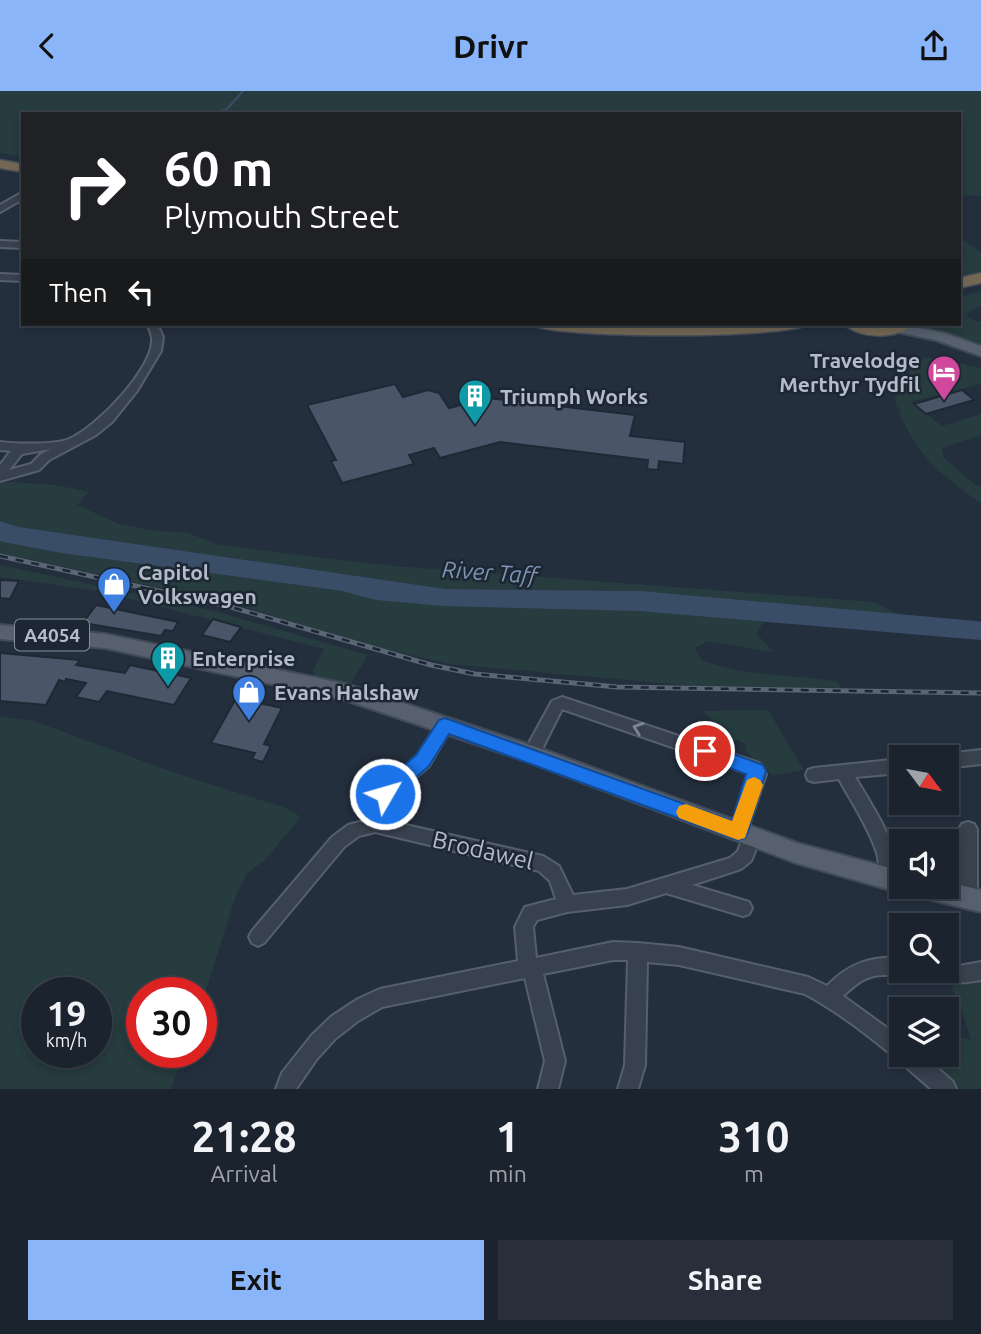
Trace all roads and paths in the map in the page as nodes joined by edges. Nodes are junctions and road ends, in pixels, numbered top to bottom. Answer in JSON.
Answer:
{"nodes":[{"id":1,"x":0,"y":156,"type":"edge"},
{"id":2,"x":21,"y":161,"type":"edge"},
{"id":3,"x":0,"y":164,"type":"edge"},
{"id":4,"x":21,"y":169,"type":"edge"},
{"id":5,"x":21,"y":196,"type":"edge"},
{"id":6,"x":0,"y":209,"type":"edge"},
{"id":7,"x":0,"y":244,"type":"edge"},
{"id":8,"x":21,"y":245,"type":"edge"},
{"id":9,"x":0,"y":277,"type":"edge"},
{"id":10,"x":21,"y":278,"type":"edge"},
{"id":11,"x":981,"y":278,"type":"edge"},
{"id":12,"x":961,"y":283,"type":"edge"},
{"id":13,"x":981,"y":288,"type":"edge"},
{"id":14,"x":961,"y":293,"type":"edge"},
{"id":15,"x":153,"y":326,"type":"edge"},
{"id":16,"x":563,"y":326,"type":"edge"},
{"id":17,"x":772,"y":326,"type":"edge"},
{"id":18,"x":859,"y":326,"type":"edge"},
{"id":19,"x":901,"y":326,"type":"edge"},
{"id":20,"x":922,"y":326,"type":"edge"},
{"id":21,"x":939,"y":336,"type":"junction"},
{"id":22,"x":981,"y":351,"type":"edge"},
{"id":23,"x":74,"y":442,"type":"junction"},
{"id":24,"x":1,"y":446,"type":"edge"},
{"id":25,"x":29,"y":449,"type":"junction"},
{"id":26,"x":45,"y":457,"type":"junction"},
{"id":27,"x":8,"y":469,"type":"edge"},
{"id":28,"x":0,"y":632,"type":"edge"},
{"id":29,"x":445,"y":725,"type":"junction"},
{"id":30,"x":531,"y":754,"type":"junction"},
{"id":31,"x":981,"y":757,"type":"edge"},
{"id":32,"x":959,"y":760,"type":"edge"},
{"id":33,"x":889,"y":767,"type":"edge"},
{"id":34,"x":844,"y":773,"type":"junction"},
{"id":35,"x":814,"y":775,"type":"dead end"},
{"id":36,"x":385,"y":794,"type":"dead end"},
{"id":37,"x":968,"y":829,"type":"dead end"},
{"id":38,"x":745,"y":834,"type":"junction"},
{"id":39,"x":889,"y":862,"type":"edge"},
{"id":40,"x":889,"y":878,"type":"edge"},
{"id":41,"x":664,"y":884,"type":"junction"},
{"id":42,"x":975,"y":900,"type":"edge"},
{"id":43,"x":567,"y":904,"type":"junction"},
{"id":44,"x":743,"y":908,"type":"dead end"},
{"id":45,"x":258,"y":937,"type":"dead end"},
{"id":46,"x":638,"y":952,"type":"junction"},
{"id":47,"x":889,"y":966,"type":"edge"},
{"id":48,"x":530,"y":968,"type":"junction"},
{"id":49,"x":981,"y":971,"type":"edge"},
{"id":50,"x":959,"y":975,"type":"edge"},
{"id":51,"x":829,"y":996,"type":"junction"},
{"id":52,"x":889,"y":1041,"type":"edge"},
{"id":53,"x":921,"y":1067,"type":"edge"},
{"id":54,"x":286,"y":1089,"type":"edge"},
{"id":55,"x":548,"y":1089,"type":"edge"},
{"id":56,"x":628,"y":1089,"type":"edge"},
{"id":57,"x":946,"y":1089,"type":"edge"}],
"edges":[{"from":1,"to":2,"type":"highway"},
{"from":3,"to":4,"type":"highway"},
{"from":5,"to":6,"type":"street"},
{"from":7,"to":8,"type":"street"},
{"from":9,"to":10,"type":"street"},
{"from":11,"to":12,"type":"highway"},
{"from":13,"to":14,"type":"highway"},
{"from":15,"to":23,"type":"street"},
{"from":16,"to":17,"type":"highway"},
{"from":18,"to":19,"type":"highway"},
{"from":19,"to":21,"type":"main road"},
{"from":20,"to":21,"type":"main road"},
{"from":21,"to":22,"type":"main road"},
{"from":23,"to":25,"type":"street"},
{"from":23,"to":26,"type":"street"},
{"from":24,"to":25,"type":"street"},
{"from":24,"to":27,"type":"street"},
{"from":25,"to":26,"type":"street"},
{"from":25,"to":27,"type":"street"},
{"from":26,"to":27,"type":"street"},
{"from":28,"to":29,"type":"main road","number":"A4054"},
{"from":29,"to":30,"type":"main road","number":"A4054"},
{"from":29,"to":36,"type":"street"},
{"from":30,"to":38,"type":"main road","number":"A4054"},
{"from":38,"to":30,"type":"street","one_way":true},
{"from":31,"to":32,"type":"street"},
{"from":33,"to":34,"type":"street"},
{"from":34,"to":35,"type":"street"},
{"from":34,"to":39,"type":"street"},
{"from":37,"to":42,"type":"street"},
{"from":38,"to":40,"type":"main road","number":"A4054"},
{"from":38,"to":41,"type":"street"},
{"from":41,"to":43,"type":"street"},
{"from":41,"to":44,"type":"street"},
{"from":43,"to":45,"type":"street","name":"Brodawel"},
{"from":43,"to":48,"type":"street"},
{"from":46,"to":48,"type":"street"},
{"from":46,"to":51,"type":"street"},
{"from":46,"to":56,"type":"street"},
{"from":47,"to":51,"type":"street"},
{"from":48,"to":54,"type":"street"},
{"from":48,"to":55,"type":"street"},
{"from":49,"to":50,"type":"street"},
{"from":51,"to":52,"type":"street"},
{"from":53,"to":57,"type":"street"}]}
